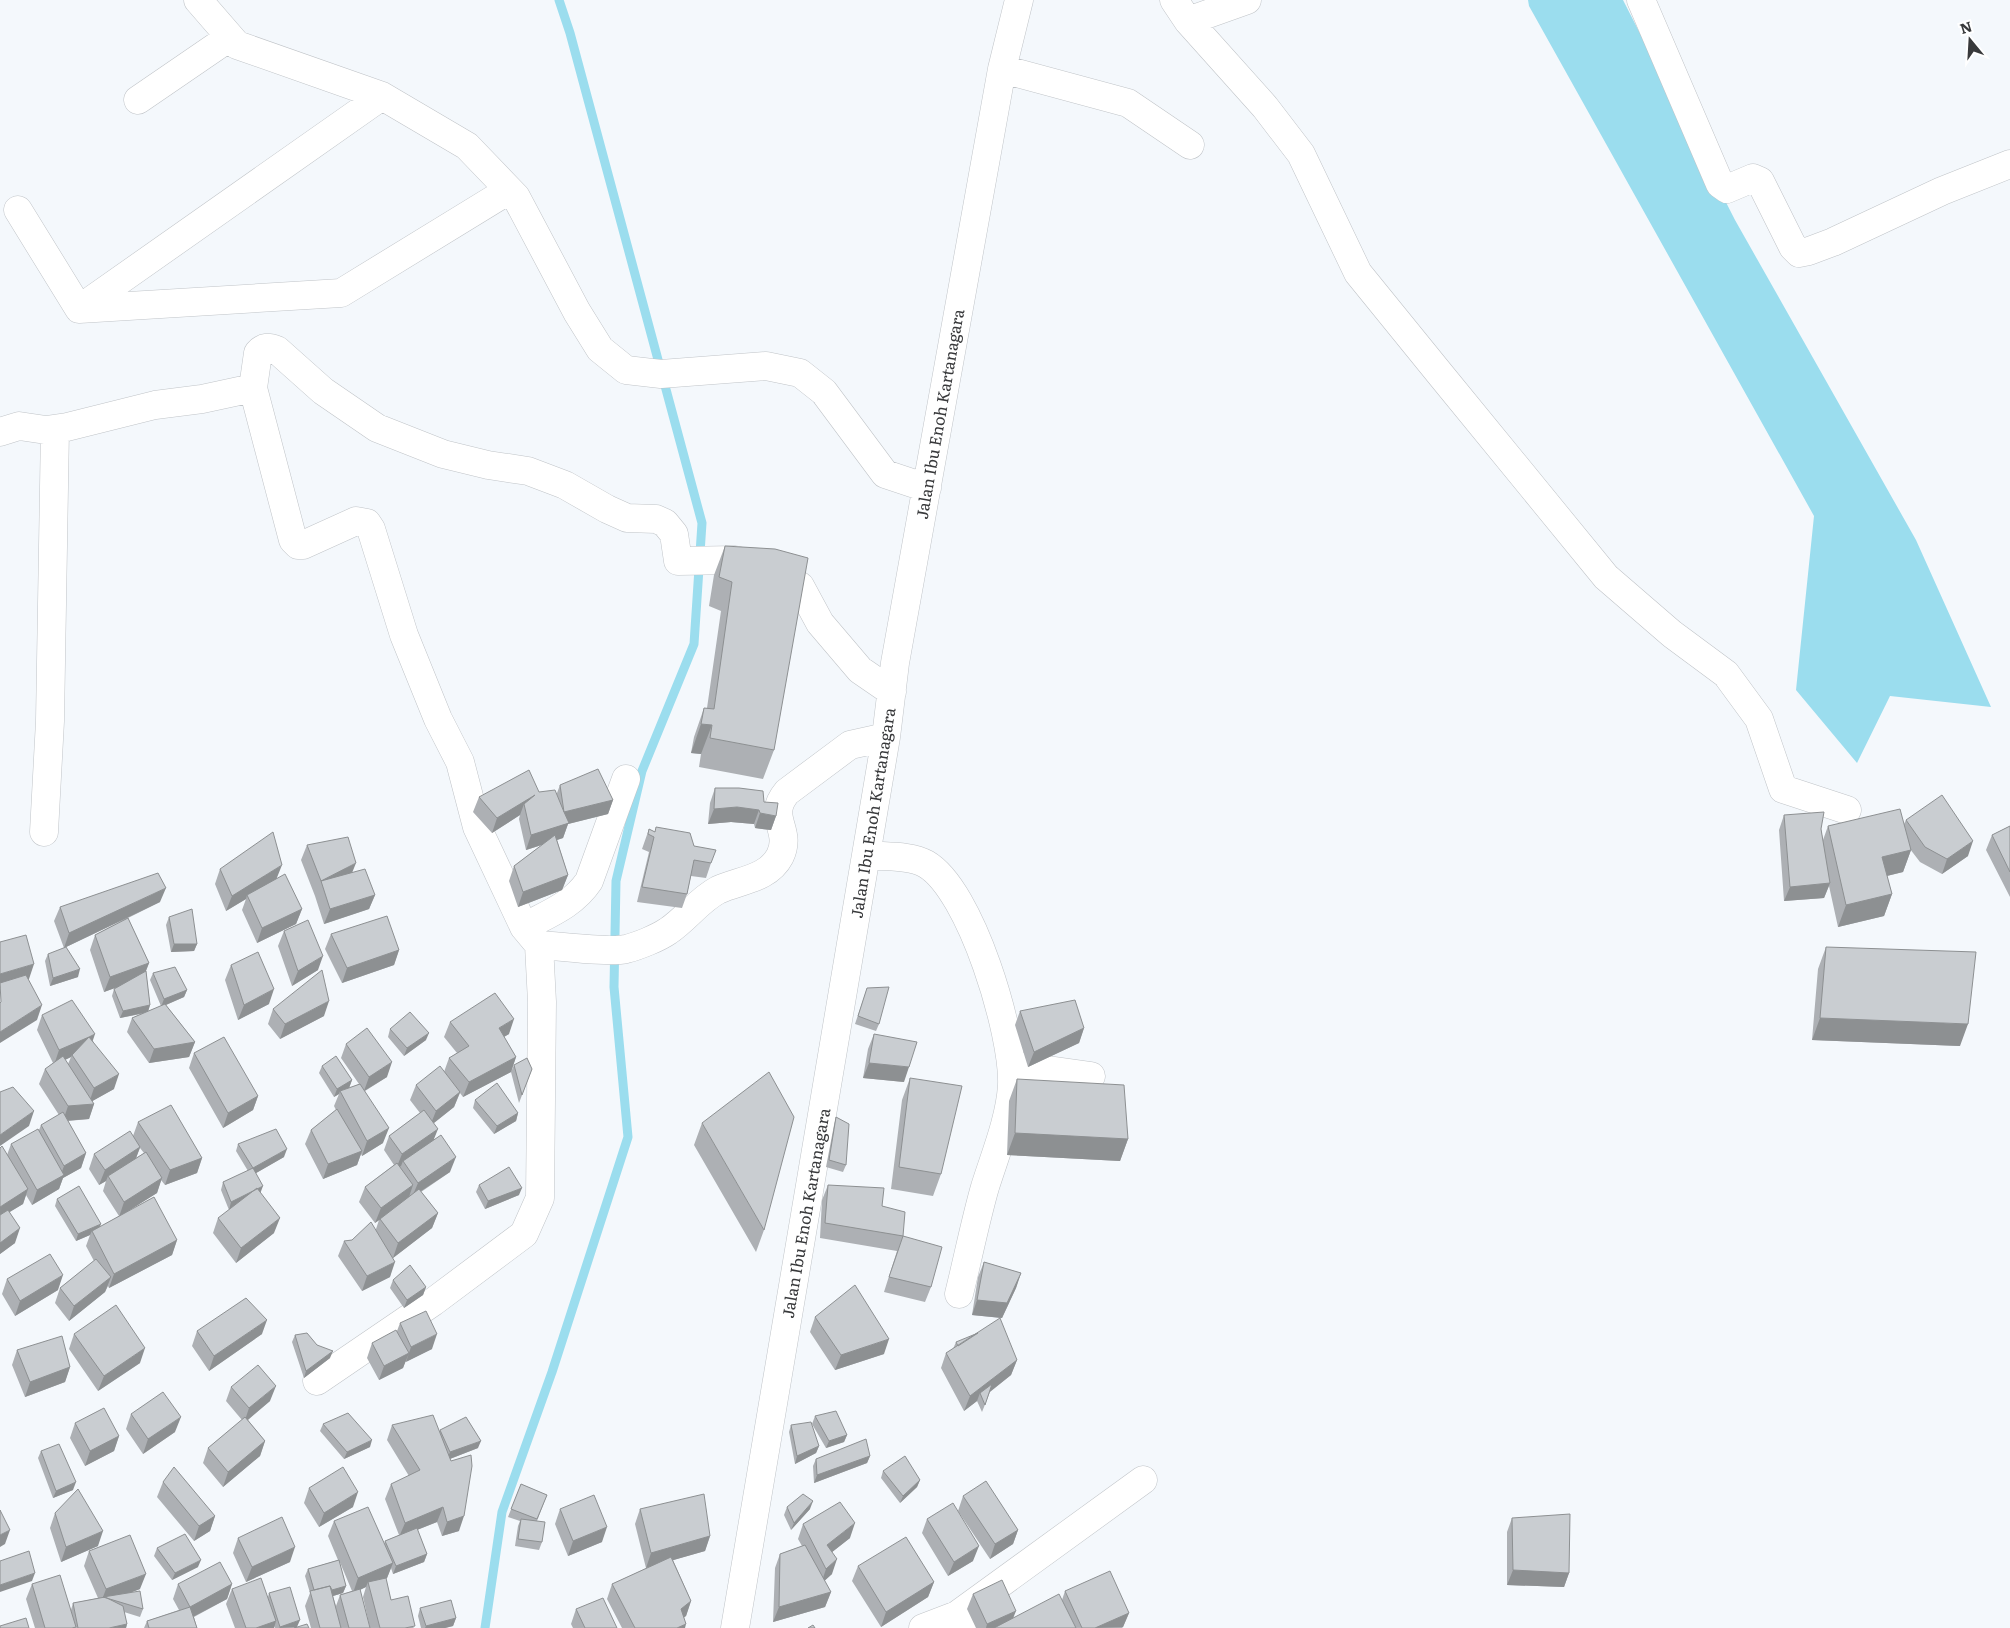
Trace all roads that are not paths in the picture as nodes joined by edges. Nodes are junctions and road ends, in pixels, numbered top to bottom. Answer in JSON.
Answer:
{"nodes":[{"id":1,"x":198,"y":0,"type":"edge"},
{"id":2,"x":1019,"y":0,"type":"edge"},
{"id":3,"x":1247,"y":0,"type":"edge"},
{"id":4,"x":1641,"y":0,"type":"edge"},
{"id":5,"x":1181,"y":10,"type":"edge"},
{"id":6,"x":230,"y":37,"type":"junction"},
{"id":7,"x":1002,"y":69,"type":"junction"},
{"id":8,"x":382,"y":96,"type":"junction"},
{"id":9,"x":138,"y":100,"type":"dead end"},
{"id":10,"x":1190,"y":145,"type":"dead end"},
{"id":11,"x":2010,"y":164,"type":"edge"},
{"id":12,"x":509,"y":190,"type":"junction"},
{"id":13,"x":18,"y":210,"type":"dead end"},
{"id":14,"x":79,"y":309,"type":"junction"},
{"id":15,"x":252,"y":388,"type":"junction"},
{"id":16,"x":55,"y":429,"type":"junction"},
{"id":17,"x":0,"y":432,"type":"edge"},
{"id":18,"x":927,"y":488,"type":"junction"},
{"id":19,"x":892,"y":692,"type":"junction"},
{"id":20,"x":886,"y":737,"type":"junction"},
{"id":21,"x":626,"y":779,"type":"dead end"},
{"id":22,"x":1847,"y":810,"type":"dead end"},
{"id":23,"x":44,"y":832,"type":"dead end"},
{"id":24,"x":866,"y":855,"type":"junction"},
{"id":25,"x":531,"y":936,"type":"junction"},
{"id":26,"x":1011,"y":1065,"type":"junction"},
{"id":27,"x":1091,"y":1076,"type":"dead end"},
{"id":28,"x":959,"y":1294,"type":"dead end"},
{"id":29,"x":317,"y":1381,"type":"dead end"},
{"id":30,"x":1143,"y":1480,"type":"dead end"},
{"id":31,"x":963,"y":1621,"type":"edge"},
{"id":32,"x":735,"y":1628,"type":"edge"},
{"id":33,"x":923,"y":1628,"type":"edge"}],
"edges":[{"from":1,"to":6,"type":"street"},
{"from":2,"to":7,"type":"street","name":"Jalan Ibu Enoh Kartanagara"},
{"from":3,"to":5,"type":"street"},
{"from":4,"to":11,"type":"street"},
{"from":5,"to":22,"type":"street"},
{"from":6,"to":8,"type":"street"},
{"from":6,"to":9,"type":"street"},
{"from":7,"to":10,"type":"street"},
{"from":7,"to":18,"type":"street","name":"Jalan Ibu Enoh Kartanagara"},
{"from":8,"to":12,"type":"street"},
{"from":8,"to":14,"type":"street"},
{"from":12,"to":14,"type":"street"},
{"from":12,"to":18,"type":"street"},
{"from":13,"to":14,"type":"street"},
{"from":15,"to":16,"type":"street"},
{"from":15,"to":19,"type":"street"},
{"from":15,"to":25,"type":"street"},
{"from":16,"to":17,"type":"street"},
{"from":16,"to":23,"type":"street"},
{"from":18,"to":19,"type":"street","name":"Jalan Ibu Enoh Kartanagara"},
{"from":19,"to":20,"type":"street","name":"Jalan Ibu Enoh Kartanagara"},
{"from":20,"to":24,"type":"street","name":"Jalan Ibu Enoh Kartanagara"},
{"from":20,"to":25,"type":"street"},
{"from":21,"to":25,"type":"street"},
{"from":24,"to":26,"type":"street"},
{"from":24,"to":32,"type":"street","name":"Jalan Ibu Enoh Kartanagara"},
{"from":25,"to":29,"type":"street"},
{"from":26,"to":27,"type":"street"},
{"from":26,"to":28,"type":"street"},
{"from":30,"to":31,"type":"street"},
{"from":31,"to":33,"type":"street"}]}
